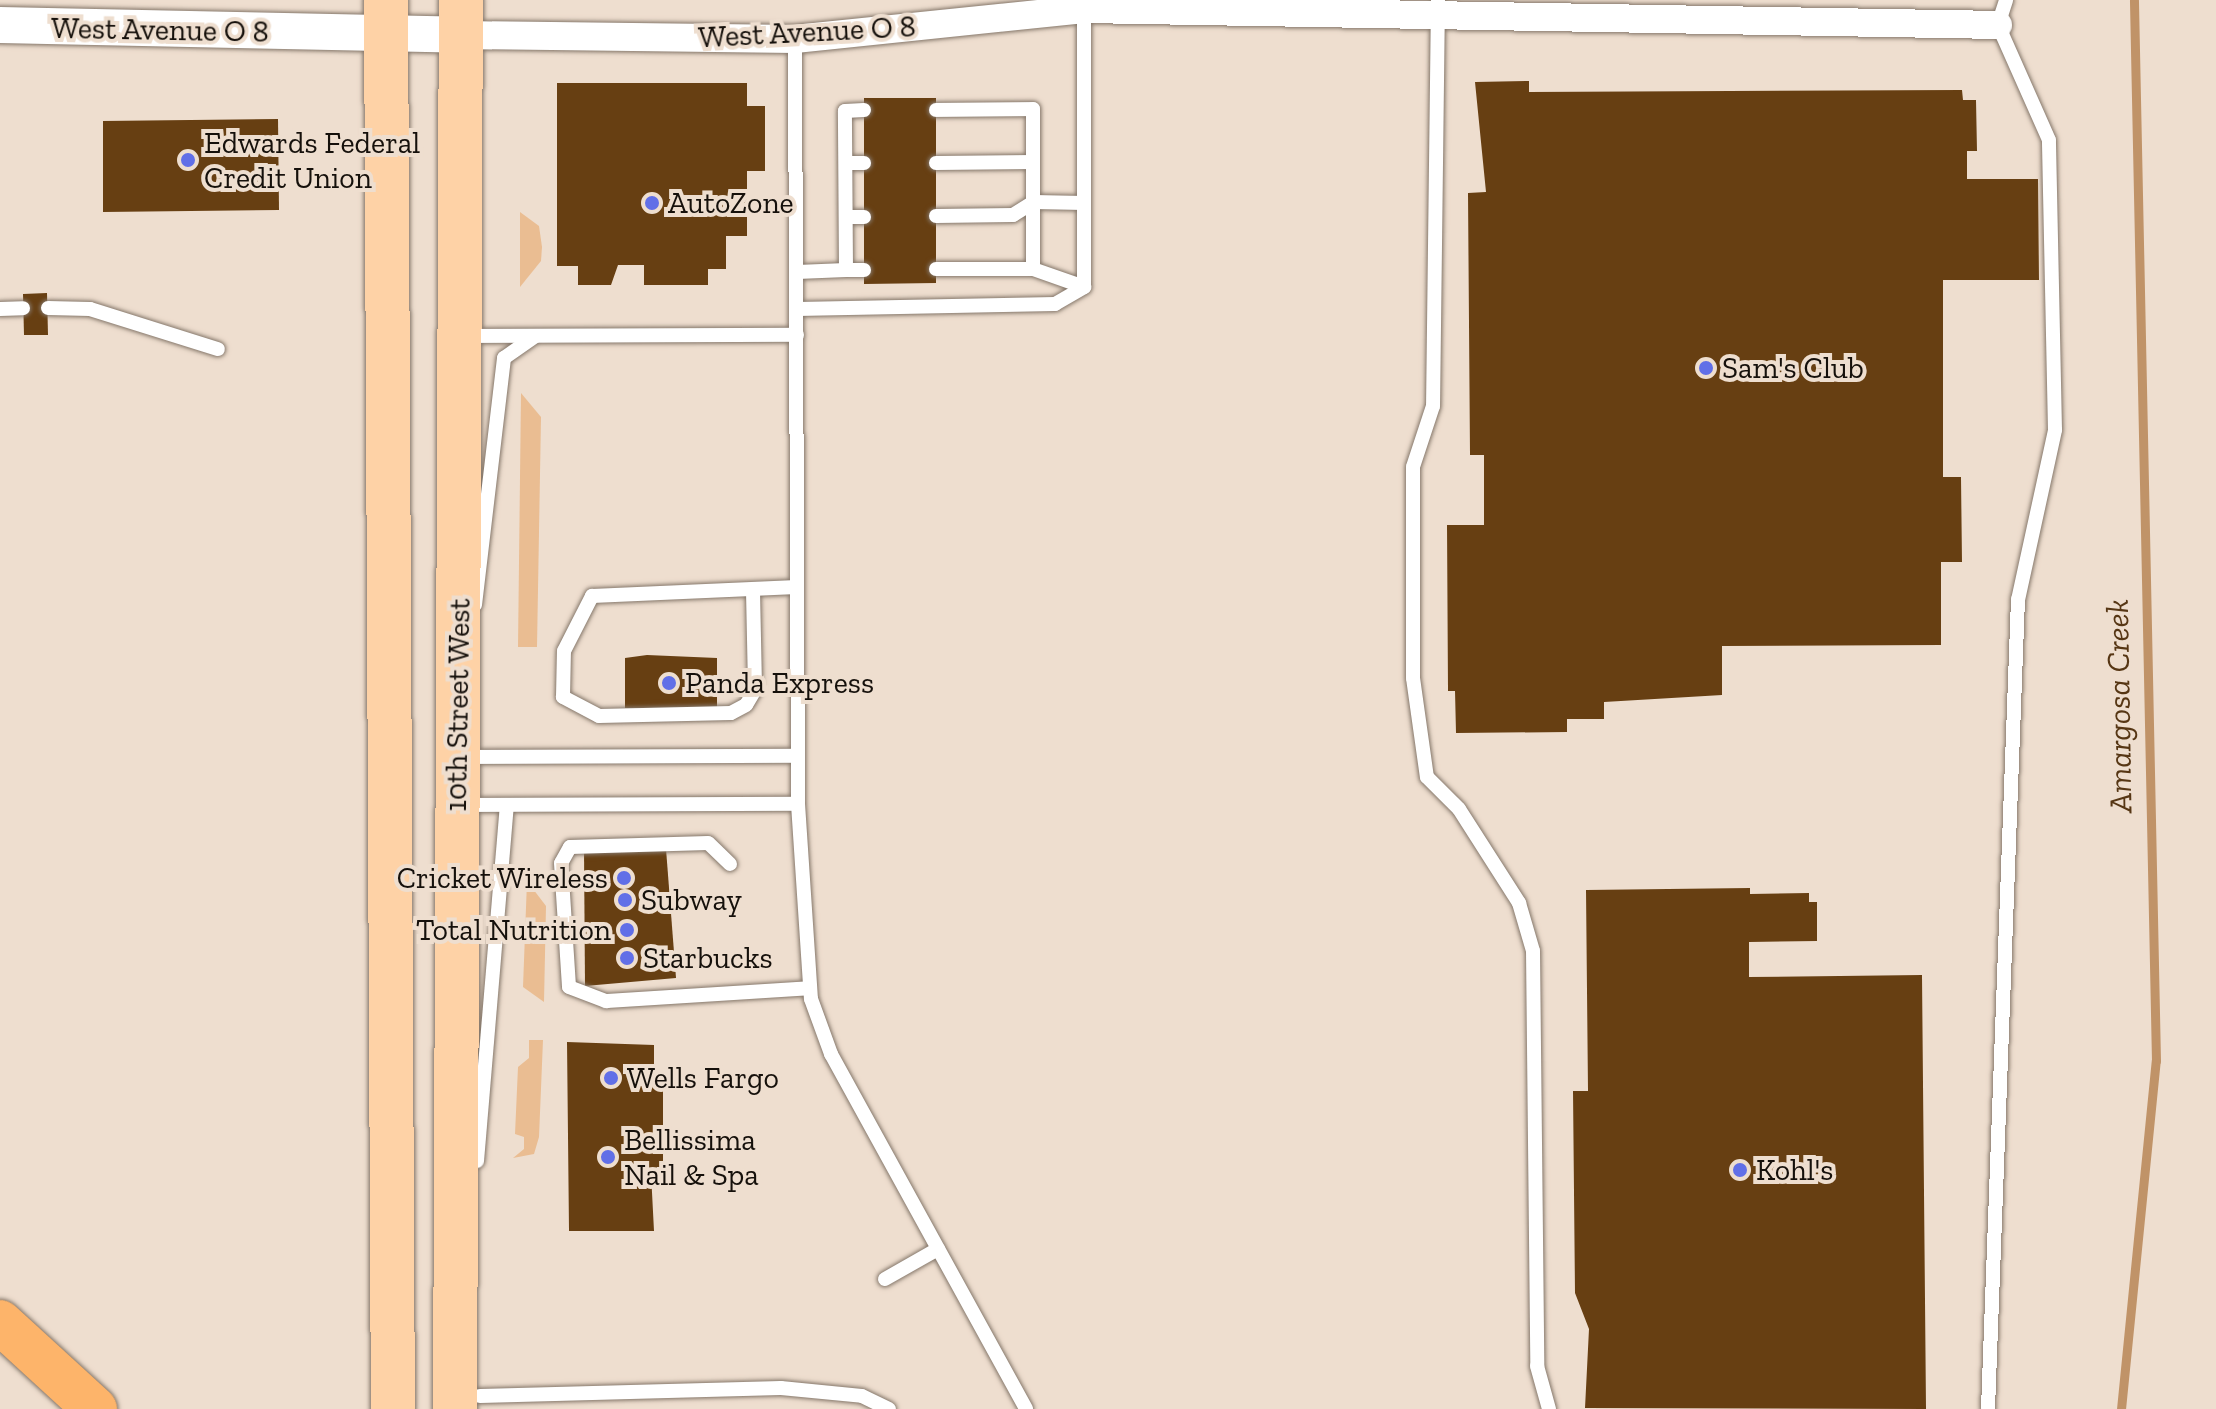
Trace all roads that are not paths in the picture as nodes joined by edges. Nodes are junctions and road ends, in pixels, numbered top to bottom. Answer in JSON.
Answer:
{"nodes":[{"id":1,"x":1029,"y":0,"type":"edge"},
{"id":2,"x":1084,"y":9,"type":"junction"},
{"id":3,"x":1438,"y":9,"type":"edge"},
{"id":4,"x":2002,"y":13,"type":"edge"},
{"id":5,"x":462,"y":17,"type":"edge"},
{"id":6,"x":386,"y":19,"type":"edge"},
{"id":7,"x":0,"y":25,"type":"edge"},
{"id":8,"x":795,"y":39,"type":"junction"},
{"id":9,"x":864,"y":110,"type":"dead end"},
{"id":10,"x":936,"y":110,"type":"dead end"},
{"id":11,"x":1033,"y":162,"type":"junction"},
{"id":12,"x":846,"y":163,"type":"junction"},
{"id":13,"x":864,"y":163,"type":"dead end"},
{"id":14,"x":936,"y":163,"type":"dead end"},
{"id":15,"x":1034,"y":202,"type":"junction"},
{"id":16,"x":1084,"y":203,"type":"junction"},
{"id":17,"x":936,"y":216,"type":"dead end"},
{"id":18,"x":846,"y":217,"type":"junction"},
{"id":19,"x":864,"y":217,"type":"dead end"},
{"id":20,"x":936,"y":269,"type":"dead end"},
{"id":21,"x":1033,"y":269,"type":"junction"},
{"id":22,"x":846,"y":270,"type":"junction"},
{"id":23,"x":864,"y":270,"type":"dead end"},
{"id":24,"x":797,"y":272,"type":"junction"},
{"id":25,"x":1084,"y":287,"type":"junction"},
{"id":26,"x":23,"y":308,"type":"dead end"},
{"id":27,"x":48,"y":308,"type":"dead end"},
{"id":28,"x":0,"y":309,"type":"edge"},
{"id":29,"x":797,"y":309,"type":"junction"},
{"id":30,"x":797,"y":335,"type":"junction"},
{"id":31,"x":460,"y":336,"type":"junction"},
{"id":32,"x":535,"y":336,"type":"junction"},
{"id":33,"x":218,"y":349,"type":"dead end"},
{"id":34,"x":797,"y":587,"type":"junction"},
{"id":35,"x":753,"y":591,"type":"junction"},
{"id":36,"x":460,"y":660,"type":"junction"},
{"id":37,"x":798,"y":756,"type":"junction"},
{"id":38,"x":457,"y":757,"type":"junction"},
{"id":39,"x":389,"y":777,"type":"junction"},
{"id":40,"x":798,"y":804,"type":"junction"},
{"id":41,"x":456,"y":805,"type":"junction"},
{"id":42,"x":507,"y":805,"type":"junction"},
{"id":43,"x":730,"y":864,"type":"dead end"},
{"id":44,"x":810,"y":988,"type":"junction"},
{"id":45,"x":938,"y":1249,"type":"junction"},
{"id":46,"x":885,"y":1279,"type":"dead end"},
{"id":47,"x":457,"y":1320,"type":"junction"},
{"id":48,"x":0,"y":1322,"type":"edge"},
{"id":49,"x":468,"y":1403,"type":"edge"},
{"id":50,"x":95,"y":1409,"type":"edge"},
{"id":51,"x":393,"y":1409,"type":"edge"},
{"id":52,"x":889,"y":1409,"type":"edge"},
{"id":53,"x":1026,"y":1409,"type":"edge"},
{"id":54,"x":1549,"y":1409,"type":"edge"},
{"id":55,"x":1988,"y":1409,"type":"edge"}],
"edges":[{"from":1,"to":2,"type":"street"},
{"from":2,"to":3,"type":"street","name":"West Avenue O 8"},
{"from":2,"to":8,"type":"street","name":"West Avenue O 8"},
{"from":2,"to":16,"type":"lane"},
{"from":3,"to":4,"type":"street","name":"West Avenue O 8"},
{"from":3,"to":54,"type":"lane"},
{"from":4,"to":55,"type":"lane"},
{"from":5,"to":6,"type":"street","name":"West Avenue O 8"},
{"from":5,"to":8,"type":"street","name":"West Avenue O 8"},
{"from":5,"to":31,"type":"main road","name":"10th Street West"},
{"from":6,"to":7,"type":"street","name":"West Avenue O 8"},
{"from":6,"to":39,"type":"main road"},
{"from":8,"to":24,"type":"lane"},
{"from":9,"to":12,"type":"lane"},
{"from":10,"to":11,"type":"lane"},
{"from":11,"to":14,"type":"lane"},
{"from":11,"to":15,"type":"lane"},
{"from":12,"to":13,"type":"lane"},
{"from":12,"to":18,"type":"lane"},
{"from":15,"to":16,"type":"lane"},
{"from":15,"to":17,"type":"lane"},
{"from":15,"to":21,"type":"lane"},
{"from":16,"to":25,"type":"lane"},
{"from":18,"to":19,"type":"lane"},
{"from":18,"to":22,"type":"lane"},
{"from":20,"to":21,"type":"lane"},
{"from":21,"to":25,"type":"lane"},
{"from":22,"to":23,"type":"lane"},
{"from":22,"to":24,"type":"lane"},
{"from":24,"to":29,"type":"lane"},
{"from":25,"to":29,"type":"lane"},
{"from":26,"to":28,"type":"lane"},
{"from":27,"to":33,"type":"lane"},
{"from":29,"to":30,"type":"lane"},
{"from":30,"to":32,"type":"lane"},
{"from":30,"to":34,"type":"lane"},
{"from":31,"to":32,"type":"lane"},
{"from":31,"to":36,"type":"main road","name":"10th Street West"},
{"from":32,"to":36,"type":"lane"},
{"from":34,"to":35,"type":"lane"},
{"from":34,"to":37,"type":"lane"},
{"from":35,"to":35,"type":"lane"},
{"from":36,"to":38,"type":"main road","name":"10th Street West"},
{"from":37,"to":38,"type":"lane"},
{"from":37,"to":40,"type":"lane"},
{"from":38,"to":39,"type":"main road"},
{"from":38,"to":41,"type":"main road","name":"10th Street West"},
{"from":39,"to":41,"type":"main road"},
{"from":39,"to":51,"type":"main road"},
{"from":40,"to":42,"type":"lane"},
{"from":40,"to":44,"type":"lane"},
{"from":41,"to":42,"type":"lane"},
{"from":41,"to":47,"type":"main road","name":"10th Street West"},
{"from":42,"to":47,"type":"lane"},
{"from":43,"to":44,"type":"lane"},
{"from":44,"to":45,"type":"lane"},
{"from":45,"to":46,"type":"lane"},
{"from":45,"to":53,"type":"lane"},
{"from":47,"to":49,"type":"main road","name":"10th Street West"},
{"from":48,"to":50,"type":"highway"},
{"from":49,"to":52,"type":"lane"}]}
